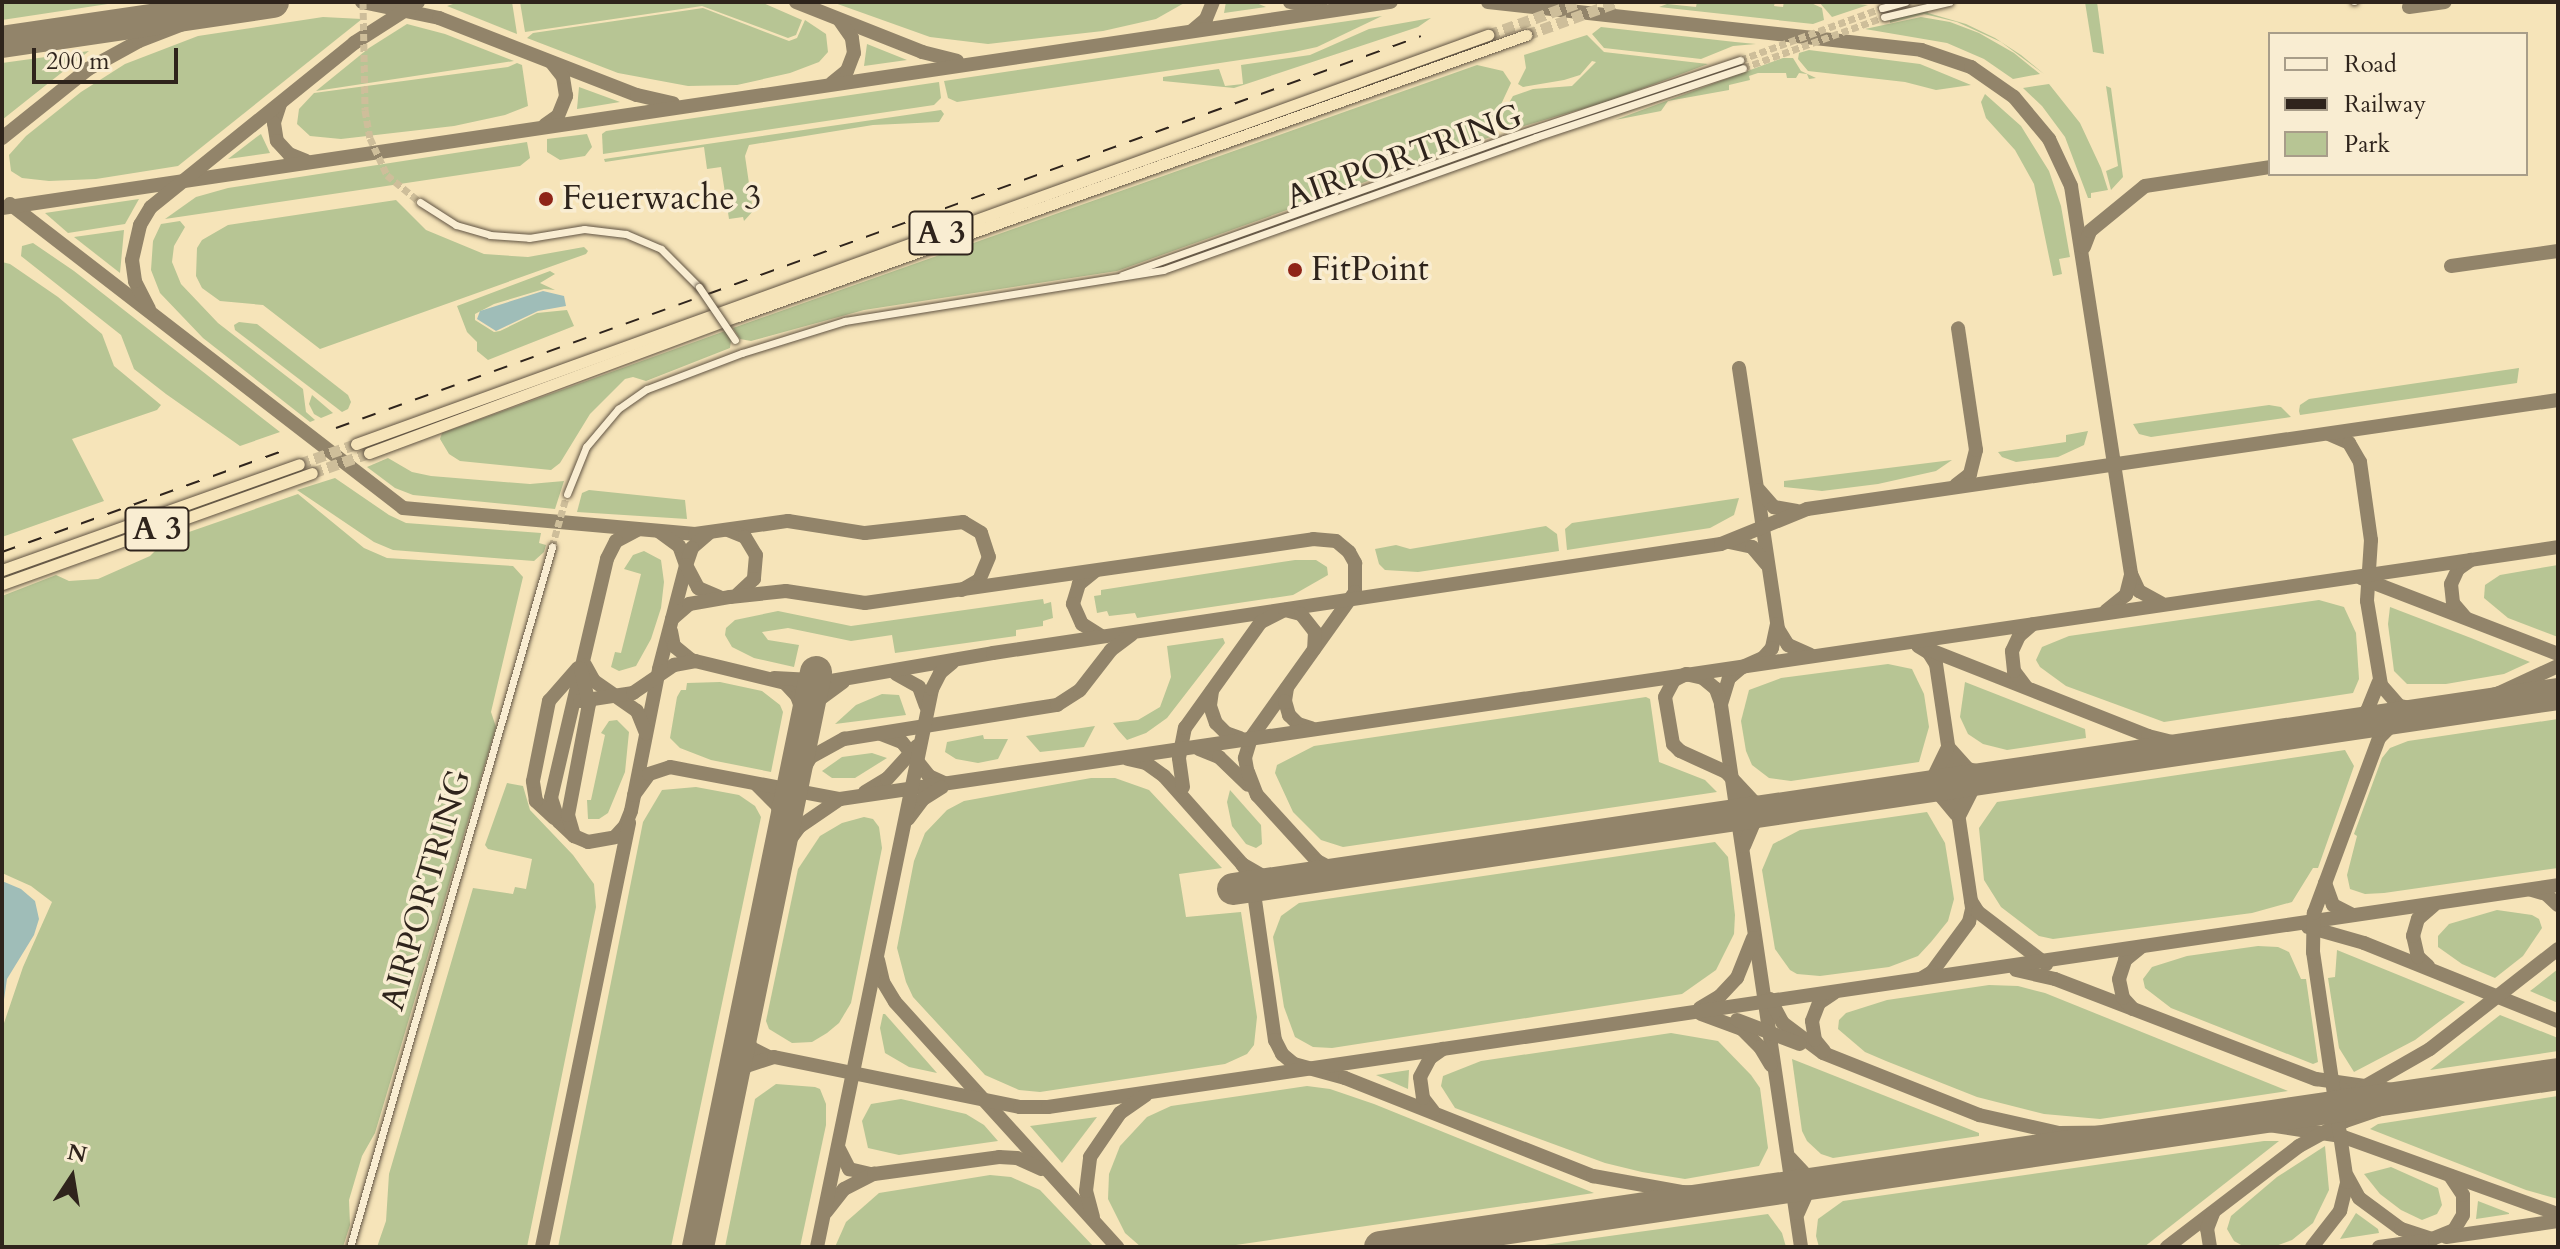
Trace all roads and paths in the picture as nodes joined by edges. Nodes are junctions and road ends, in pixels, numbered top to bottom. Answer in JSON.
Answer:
{"nodes":[{"id":1,"x":1905,"y":2,"type":"edge"},
{"id":2,"x":1949,"y":2,"type":"edge"},
{"id":3,"x":1882,"y":8,"type":"tunnel mouth"},
{"id":4,"x":1884,"y":17,"type":"tunnel mouth"},
{"id":5,"x":1488,"y":35,"type":"tunnel mouth"},
{"id":6,"x":1526,"y":35,"type":"tunnel mouth"},
{"id":7,"x":1741,"y":64,"type":"tunnel mouth"},
{"id":8,"x":420,"y":202,"type":"tunnel mouth"},
{"id":9,"x":742,"y":353,"type":"junction"},
{"id":10,"x":356,"y":444,"type":"tunnel mouth"},
{"id":11,"x":369,"y":453,"type":"tunnel mouth"},
{"id":12,"x":299,"y":464,"type":"tunnel mouth"},
{"id":13,"x":312,"y":473,"type":"tunnel mouth"},
{"id":14,"x":567,"y":494,"type":"tunnel mouth"},
{"id":15,"x":552,"y":547,"type":"tunnel mouth"},
{"id":16,"x":2,"y":570,"type":"edge"},
{"id":17,"x":2,"y":584,"type":"edge"},
{"id":18,"x":350,"y":1247,"type":"edge"}],
"edges":[{"from":1,"to":3,"type":"street"},
{"from":2,"to":4,"type":"street"},
{"from":5,"to":10,"type":"highway","number":"A 3"},
{"from":6,"to":11,"type":"highway","number":"A 3"},
{"from":7,"to":9,"type":"street","name":"AIRPORTRING"},
{"from":8,"to":9,"type":"street","bridge":true},
{"from":9,"to":14,"type":"street","name":"AIRPORTRING"},
{"from":12,"to":16,"type":"highway","number":"A 3"},
{"from":13,"to":17,"type":"highway","number":"A 3"},
{"from":15,"to":18,"type":"street","name":"AIRPORTRING"}]}
